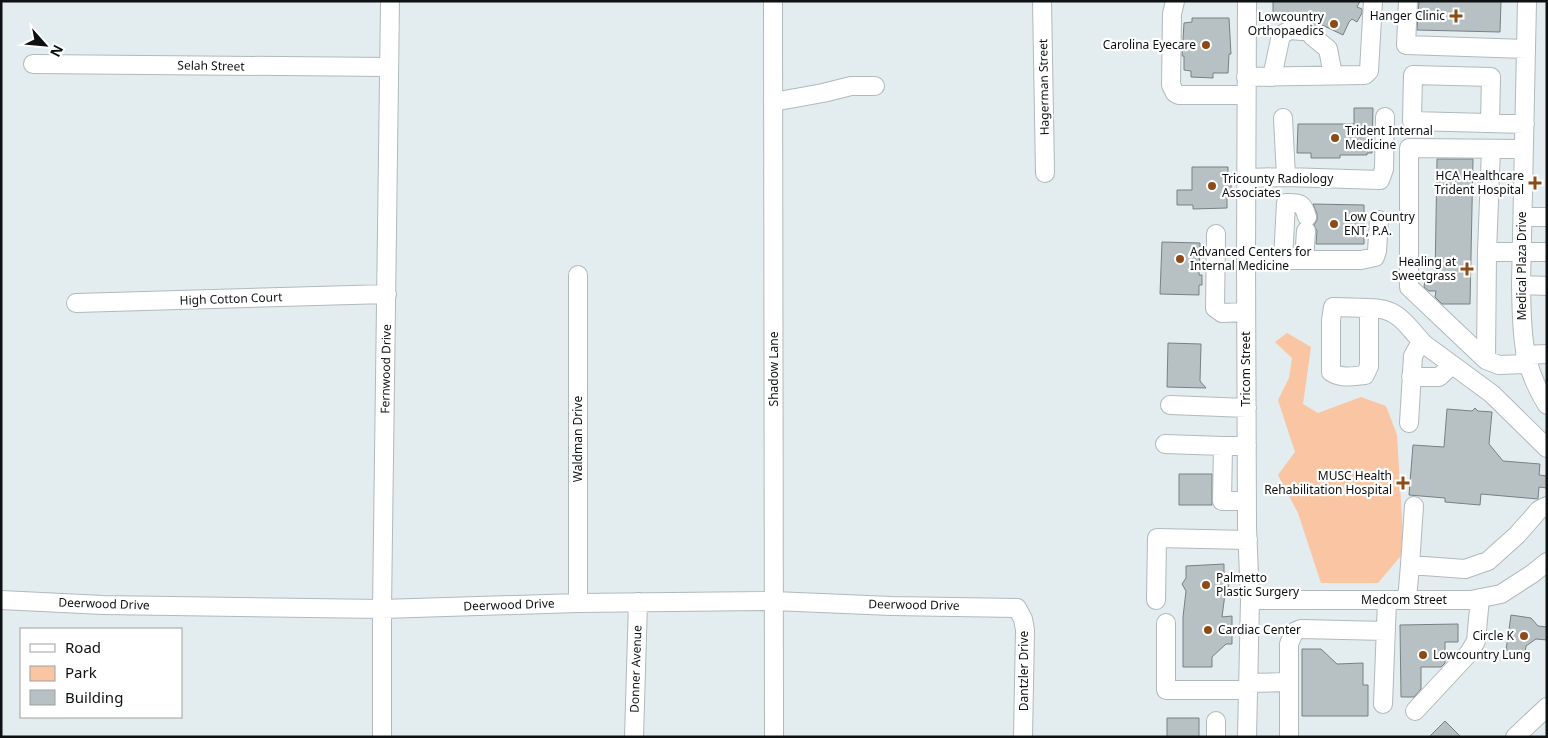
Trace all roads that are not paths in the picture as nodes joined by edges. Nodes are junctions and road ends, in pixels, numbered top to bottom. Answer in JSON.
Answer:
{"nodes":[{"id":1,"x":390,"y":1,"type":"edge"},
{"id":2,"x":773,"y":1,"type":"edge"},
{"id":3,"x":1042,"y":1,"type":"edge"},
{"id":4,"x":1175,"y":1,"type":"edge"},
{"id":5,"x":1247,"y":1,"type":"edge"},
{"id":6,"x":1373,"y":1,"type":"edge"},
{"id":7,"x":1408,"y":1,"type":"edge"},
{"id":8,"x":1527,"y":1,"type":"edge"},
{"id":9,"x":1526,"y":50,"type":"junction"},
{"id":10,"x":33,"y":64,"type":"dead end"},
{"id":11,"x":388,"y":67,"type":"junction"},
{"id":12,"x":1332,"y":75,"type":"junction"},
{"id":13,"x":1272,"y":77,"type":"junction"},
{"id":14,"x":875,"y":86,"type":"dead end"},
{"id":15,"x":1246,"y":86,"type":"junction"},
{"id":16,"x":773,"y":102,"type":"junction"},
{"id":17,"x":1385,"y":117,"type":"dead end"},
{"id":18,"x":1283,"y":118,"type":"dead end"},
{"id":19,"x":1490,"y":123,"type":"junction"},
{"id":20,"x":1525,"y":124,"type":"junction"},
{"id":21,"x":1491,"y":149,"type":"junction"},
{"id":22,"x":1524,"y":149,"type":"junction"},
{"id":23,"x":1045,"y":173,"type":"dead end"},
{"id":24,"x":1286,"y":177,"type":"junction"},
{"id":25,"x":1247,"y":178,"type":"junction"},
{"id":26,"x":1523,"y":217,"type":"junction"},
{"id":27,"x":1547,"y":217,"type":"edge"},
{"id":28,"x":1379,"y":220,"type":"dead end"},
{"id":29,"x":1216,"y":234,"type":"dead end"},
{"id":30,"x":1522,"y":251,"type":"junction"},
{"id":31,"x":1487,"y":252,"type":"junction"},
{"id":32,"x":1547,"y":252,"type":"edge"},
{"id":33,"x":1246,"y":260,"type":"junction"},
{"id":34,"x":1283,"y":260,"type":"junction"},
{"id":35,"x":1304,"y":260,"type":"junction"},
{"id":36,"x":578,"y":276,"type":"dead end"},
{"id":37,"x":1521,"y":285,"type":"junction"},
{"id":38,"x":1547,"y":286,"type":"edge"},
{"id":39,"x":387,"y":294,"type":"junction"},
{"id":40,"x":76,"y":303,"type":"dead end"},
{"id":41,"x":1369,"y":308,"type":"dead end"},
{"id":42,"x":1246,"y":312,"type":"junction"},
{"id":43,"x":1424,"y":344,"type":"junction"},
{"id":44,"x":1547,"y":354,"type":"edge"},
{"id":45,"x":1486,"y":360,"type":"junction"},
{"id":46,"x":1526,"y":360,"type":"junction"},
{"id":47,"x":1452,"y":365,"type":"junction"},
{"id":48,"x":1412,"y":376,"type":"junction"},
{"id":49,"x":1170,"y":405,"type":"dead end"},
{"id":50,"x":1547,"y":405,"type":"edge"},
{"id":51,"x":1247,"y":408,"type":"junction"},
{"id":52,"x":1409,"y":423,"type":"dead end"},
{"id":53,"x":1165,"y":444,"type":"dead end"},
{"id":54,"x":1223,"y":446,"type":"junction"},
{"id":55,"x":1247,"y":446,"type":"junction"},
{"id":56,"x":1547,"y":448,"type":"edge"},
{"id":57,"x":1247,"y":501,"type":"junction"},
{"id":58,"x":1414,"y":506,"type":"dead end"},
{"id":59,"x":1547,"y":506,"type":"edge"},
{"id":60,"x":1248,"y":540,"type":"junction"},
{"id":61,"x":1546,"y":564,"type":"edge"},
{"id":62,"x":1410,"y":565,"type":"junction"},
{"id":63,"x":1480,"y":598,"type":"junction"},
{"id":64,"x":1,"y":600,"type":"edge"},
{"id":65,"x":1156,"y":600,"type":"dead end"},
{"id":66,"x":1250,"y":600,"type":"junction"},
{"id":67,"x":1387,"y":600,"type":"junction"},
{"id":68,"x":1407,"y":600,"type":"junction"},
{"id":69,"x":774,"y":601,"type":"junction"},
{"id":70,"x":638,"y":602,"type":"junction"},
{"id":71,"x":578,"y":603,"type":"junction"},
{"id":72,"x":1016,"y":608,"type":"joint"},
{"id":73,"x":382,"y":609,"type":"junction"},
{"id":74,"x":1166,"y":623,"type":"dead end"},
{"id":75,"x":1386,"y":632,"type":"junction"},
{"id":76,"x":1289,"y":682,"type":"junction"},
{"id":77,"x":1248,"y":687,"type":"junction"},
{"id":78,"x":1383,"y":704,"type":"dead end"},
{"id":79,"x":1547,"y":707,"type":"edge"},
{"id":80,"x":1415,"y":711,"type":"dead end"},
{"id":81,"x":382,"y":737,"type":"edge"},
{"id":82,"x":634,"y":737,"type":"edge"},
{"id":83,"x":774,"y":737,"type":"edge"},
{"id":84,"x":1024,"y":737,"type":"edge"},
{"id":85,"x":1247,"y":737,"type":"edge"},
{"id":86,"x":1289,"y":737,"type":"edge"},
{"id":87,"x":1515,"y":737,"type":"edge"}],
"edges":[{"from":1,"to":11,"type":"street","name":"Fernwood Drive"},
{"from":2,"to":16,"type":"street","name":"Shadow Lane"},
{"from":3,"to":23,"type":"street","name":"Hagerman Street"},
{"from":4,"to":15,"type":"street"},
{"from":5,"to":15,"type":"street","name":"Tricom Street"},
{"from":6,"to":12,"type":"street"},
{"from":7,"to":9,"type":"street"},
{"from":8,"to":9,"type":"street","name":"Medical Plaza Drive"},
{"from":9,"to":20,"type":"street","name":"Medical Plaza Drive"},
{"from":10,"to":11,"type":"street","name":"Selah Street"},
{"from":11,"to":39,"type":"street","name":"Fernwood Drive"},
{"from":12,"to":13,"type":"street"},
{"from":12,"to":13,"type":"street"},
{"from":13,"to":15,"type":"street"},
{"from":14,"to":16,"type":"street"},
{"from":15,"to":25,"type":"street","name":"Tricom Street"},
{"from":16,"to":69,"type":"street","name":"Shadow Lane"},
{"from":17,"to":24,"type":"street"},
{"from":18,"to":24,"type":"street"},
{"from":19,"to":19,"type":"street"},
{"from":19,"to":20,"type":"street"},
{"from":20,"to":22,"type":"street","name":"Medical Plaza Drive"},
{"from":21,"to":22,"type":"street"},
{"from":21,"to":31,"type":"street"},
{"from":21,"to":45,"type":"street"},
{"from":22,"to":26,"type":"street","name":"Medical Plaza Drive"},
{"from":24,"to":25,"type":"street"},
{"from":25,"to":33,"type":"street","name":"Tricom Street"},
{"from":26,"to":27,"type":"street"},
{"from":26,"to":30,"type":"street","name":"Medical Plaza Drive"},
{"from":28,"to":35,"type":"street"},
{"from":29,"to":42,"type":"street"},
{"from":30,"to":31,"type":"street"},
{"from":30,"to":32,"type":"street"},
{"from":30,"to":37,"type":"street","name":"Medical Plaza Drive"},
{"from":31,"to":45,"type":"street"},
{"from":33,"to":34,"type":"street"},
{"from":33,"to":42,"type":"street","name":"Tricom Street"},
{"from":34,"to":35,"type":"street"},
{"from":34,"to":35,"type":"street"},
{"from":36,"to":71,"type":"street","name":"Waldman Drive"},
{"from":37,"to":38,"type":"street"},
{"from":37,"to":46,"type":"street","name":"Medical Plaza Drive"},
{"from":39,"to":40,"type":"street","name":"High Cotton Court"},
{"from":39,"to":73,"type":"street","name":"Fernwood Drive"},
{"from":41,"to":43,"type":"street"},
{"from":42,"to":51,"type":"street","name":"Tricom Street"},
{"from":43,"to":47,"type":"street"},
{"from":43,"to":48,"type":"street"},
{"from":44,"to":46,"type":"street"},
{"from":45,"to":46,"type":"street"},
{"from":46,"to":50,"type":"street","name":"Medical Plaza Drive"},
{"from":47,"to":48,"type":"street"},
{"from":47,"to":56,"type":"street"},
{"from":48,"to":52,"type":"street"},
{"from":49,"to":51,"type":"street"},
{"from":51,"to":55,"type":"street","name":"Tricom Street"},
{"from":53,"to":54,"type":"street"},
{"from":54,"to":55,"type":"street"},
{"from":54,"to":57,"type":"street"},
{"from":55,"to":57,"type":"street","name":"Tricom Street"},
{"from":57,"to":60,"type":"street","name":"Tricom Street"},
{"from":58,"to":62,"type":"street"},
{"from":59,"to":62,"type":"street"},
{"from":60,"to":65,"type":"street"},
{"from":60,"to":66,"type":"street","name":"Tricom Street"},
{"from":61,"to":63,"type":"street","name":"Medcom Street"},
{"from":62,"to":68,"type":"street"},
{"from":63,"to":68,"type":"street","name":"Medcom Street"},
{"from":63,"to":80,"type":"street"},
{"from":64,"to":73,"type":"street","name":"Deerwood Drive"},
{"from":66,"to":67,"type":"street","name":"Medcom Street"},
{"from":66,"to":77,"type":"street","name":"Tricom Street"},
{"from":67,"to":68,"type":"street","name":"Medcom Street"},
{"from":67,"to":75,"type":"street"},
{"from":69,"to":70,"type":"street","name":"Deerwood Drive"},
{"from":69,"to":72,"type":"street","name":"Deerwood Drive"},
{"from":69,"to":83,"type":"street","name":"Shadow Lane"},
{"from":70,"to":71,"type":"street","name":"Deerwood Drive"},
{"from":70,"to":82,"type":"street","name":"Donner Avenue"},
{"from":71,"to":73,"type":"street","name":"Deerwood Drive"},
{"from":72,"to":84,"type":"street","name":"Dantzler Drive"},
{"from":73,"to":81,"type":"street","name":"Fernwood Drive"},
{"from":74,"to":77,"type":"street"},
{"from":75,"to":76,"type":"street"},
{"from":75,"to":78,"type":"street"},
{"from":76,"to":77,"type":"street"},
{"from":76,"to":86,"type":"street"},
{"from":77,"to":85,"type":"street","name":"Tricom Street"},
{"from":79,"to":87,"type":"street"}]}
